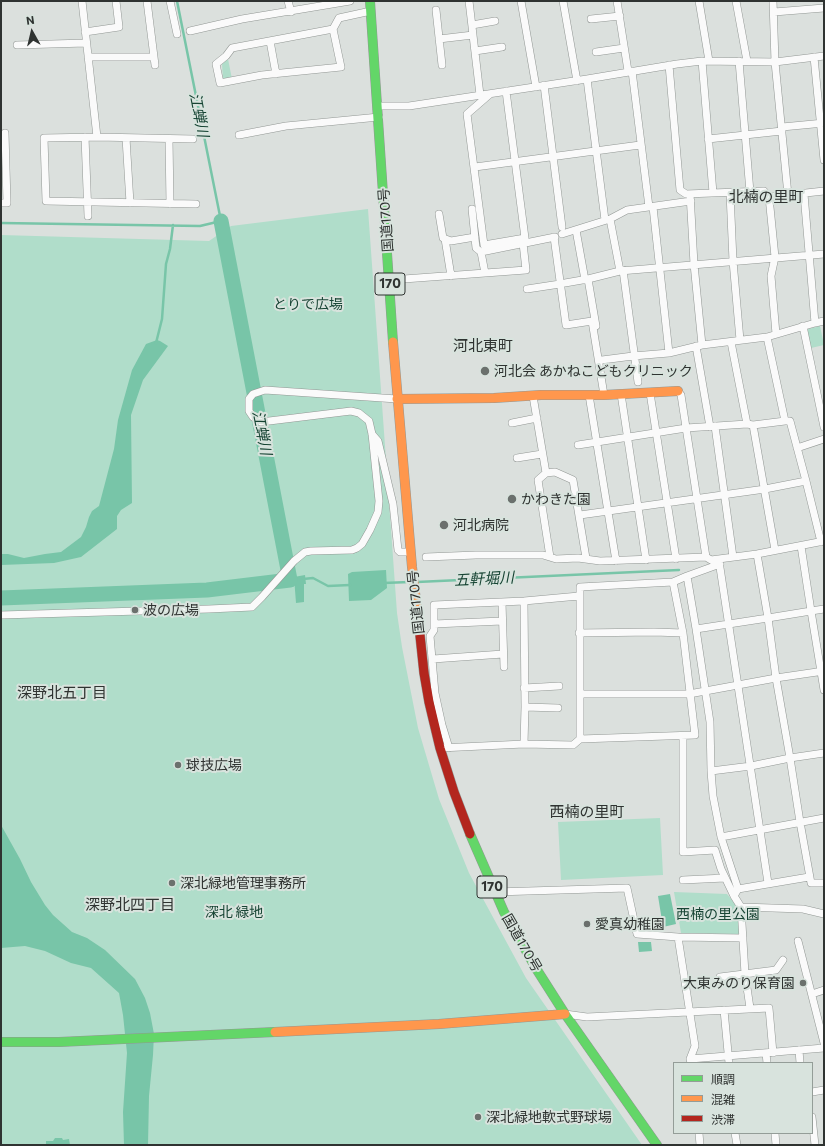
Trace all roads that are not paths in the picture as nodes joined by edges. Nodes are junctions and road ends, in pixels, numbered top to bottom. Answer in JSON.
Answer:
{"nodes":[{"id":1,"x":82,"y":1,"type":"edge"},
{"id":2,"x":116,"y":1,"type":"edge"},
{"id":3,"x":147,"y":1,"type":"edge"},
{"id":4,"x":170,"y":1,"type":"edge"},
{"id":5,"x":288,"y":1,"type":"edge"},
{"id":6,"x":350,"y":1,"type":"edge"},
{"id":7,"x":370,"y":1,"type":"edge"},
{"id":8,"x":469,"y":1,"type":"edge"},
{"id":9,"x":521,"y":1,"type":"edge"},
{"id":10,"x":563,"y":1,"type":"edge"},
{"id":11,"x":618,"y":1,"type":"edge"},
{"id":12,"x":699,"y":1,"type":"edge"},
{"id":13,"x":736,"y":1,"type":"edge"},
{"id":14,"x":773,"y":1,"type":"edge"},
{"id":15,"x":824,"y":8,"type":"edge"},
{"id":16,"x":436,"y":10,"type":"dead end"},
{"id":17,"x":371,"y":11,"type":"junction"},
{"id":18,"x":291,"y":12,"type":"junction"},
{"id":19,"x":774,"y":12,"type":"junction"},
{"id":20,"x":620,"y":16,"type":"junction"},
{"id":21,"x":592,"y":19,"type":"dead end"},
{"id":22,"x":495,"y":21,"type":"dead end"},
{"id":23,"x":472,"y":25,"type":"junction"},
{"id":24,"x":333,"y":28,"type":"junction"},
{"id":25,"x":190,"y":31,"type":"dead end"},
{"id":26,"x":85,"y":32,"type":"junction"},
{"id":27,"x":177,"y":34,"type":"dead end"},
{"id":28,"x":473,"y":35,"type":"junction"},
{"id":29,"x":439,"y":38,"type":"junction"},
{"id":30,"x":270,"y":41,"type":"junction"},
{"id":31,"x":86,"y":43,"type":"junction"},
{"id":32,"x":16,"y":45,"type":"dead end"},
{"id":33,"x":502,"y":47,"type":"dead end"},
{"id":34,"x":624,"y":48,"type":"junction"},
{"id":35,"x":475,"y":51,"type":"junction"},
{"id":36,"x":596,"y":52,"type":"dead end"},
{"id":37,"x":824,"y":56,"type":"edge"},
{"id":38,"x":88,"y":57,"type":"junction"},
{"id":39,"x":154,"y":57,"type":"junction"},
{"id":40,"x":814,"y":57,"type":"junction"},
{"id":41,"x":705,"y":61,"type":"junction"},
{"id":42,"x":743,"y":61,"type":"junction"},
{"id":43,"x":775,"y":62,"type":"junction"},
{"id":44,"x":155,"y":65,"type":"dead end"},
{"id":45,"x":442,"y":65,"type":"dead end"},
{"id":46,"x":668,"y":65,"type":"junction"},
{"id":47,"x":630,"y":71,"type":"junction"},
{"id":48,"x":276,"y":74,"type":"junction"},
{"id":49,"x":587,"y":79,"type":"junction"},
{"id":50,"x":577,"y":81,"type":"junction"},
{"id":51,"x":544,"y":85,"type":"junction"},
{"id":52,"x":536,"y":87,"type":"junction"},
{"id":53,"x":506,"y":91,"type":"junction"},
{"id":54,"x":490,"y":94,"type":"junction"},
{"id":55,"x":480,"y":95,"type":"junction"},
{"id":56,"x":378,"y":106,"type":"junction"},
{"id":57,"x":378,"y":117,"type":"junction"},
{"id":58,"x":822,"y":123,"type":"edge"},
{"id":59,"x":782,"y":129,"type":"junction"},
{"id":60,"x":5,"y":133,"type":"dead end"},
{"id":61,"x":239,"y":135,"type":"dead end"},
{"id":62,"x":745,"y":135,"type":"junction"},
{"id":63,"x":84,"y":137,"type":"junction"},
{"id":64,"x":97,"y":137,"type":"junction"},
{"id":65,"x":126,"y":138,"type":"junction"},
{"id":66,"x":169,"y":139,"type":"junction"},
{"id":67,"x":192,"y":139,"type":"dead end"},
{"id":68,"x":708,"y":139,"type":"junction"},
{"id":69,"x":640,"y":145,"type":"junction"},
{"id":70,"x":597,"y":152,"type":"junction"},
{"id":71,"x":554,"y":157,"type":"junction"},
{"id":72,"x":824,"y":160,"type":"edge"},
{"id":73,"x":515,"y":162,"type":"junction"},
{"id":74,"x":474,"y":167,"type":"junction"},
{"id":75,"x":824,"y":191,"type":"edge"},
{"id":76,"x":750,"y":192,"type":"junction"},
{"id":77,"x":713,"y":193,"type":"junction"},
{"id":78,"x":730,"y":193,"type":"junction"},
{"id":79,"x":804,"y":194,"type":"junction"},
{"id":80,"x":788,"y":195,"type":"junction"},
{"id":81,"x":769,"y":197,"type":"junction"},
{"id":82,"x":690,"y":198,"type":"junction"},
{"id":83,"x":88,"y":202,"type":"junction"},
{"id":84,"x":1,"y":203,"type":"edge"},
{"id":85,"x":130,"y":203,"type":"junction"},
{"id":86,"x":170,"y":204,"type":"junction"},
{"id":87,"x":196,"y":204,"type":"dead end"},
{"id":88,"x":651,"y":207,"type":"junction"},
{"id":89,"x":472,"y":209,"type":"dead end"},
{"id":90,"x":438,"y":214,"type":"dead end"},
{"id":91,"x":88,"y":216,"type":"dead end"},
{"id":92,"x":607,"y":219,"type":"junction"},
{"id":93,"x":562,"y":226,"type":"dead end"},
{"id":94,"x":576,"y":230,"type":"junction"},
{"id":95,"x":557,"y":236,"type":"junction"},
{"id":96,"x":475,"y":237,"type":"junction"},
{"id":97,"x":445,"y":239,"type":"junction"},
{"id":98,"x":523,"y":243,"type":"junction"},
{"id":99,"x":481,"y":252,"type":"junction"},
{"id":100,"x":824,"y":254,"type":"edge"},
{"id":101,"x":809,"y":255,"type":"junction"},
{"id":102,"x":775,"y":257,"type":"junction"},
{"id":103,"x":733,"y":261,"type":"junction"},
{"id":104,"x":694,"y":264,"type":"junction"},
{"id":105,"x":659,"y":267,"type":"junction"},
{"id":106,"x":621,"y":271,"type":"junction"},
{"id":107,"x":485,"y":273,"type":"junction"},
{"id":108,"x":450,"y":276,"type":"junction"},
{"id":109,"x":586,"y":279,"type":"junction"},
{"id":110,"x":390,"y":280,"type":"junction"},
{"id":111,"x":563,"y":284,"type":"junction"},
{"id":112,"x":527,"y":289,"type":"dead end"},
{"id":113,"x":824,"y":321,"type":"edge"},
{"id":114,"x":815,"y":323,"type":"junction"},
{"id":115,"x":803,"y":326,"type":"junction"},
{"id":116,"x":776,"y":334,"type":"junction"},
{"id":117,"x":767,"y":337,"type":"junction"},
{"id":118,"x":740,"y":340,"type":"junction"},
{"id":119,"x":731,"y":342,"type":"junction"},
{"id":120,"x":699,"y":346,"type":"junction"},
{"id":121,"x":669,"y":353,"type":"junction"},
{"id":122,"x":634,"y":356,"type":"junction"},
{"id":123,"x":602,"y":360,"type":"junction"},
{"id":124,"x":638,"y":382,"type":"dead end"},
{"id":125,"x":605,"y":390,"type":"junction"},
{"id":126,"x":678,"y":391,"type":"joint"},
{"id":127,"x":650,"y":393,"type":"junction"},
{"id":128,"x":621,"y":394,"type":"junction"},
{"id":129,"x":589,"y":395,"type":"junction"},
{"id":130,"x":533,"y":396,"type":"junction"},
{"id":131,"x":397,"y":400,"type":"junction"},
{"id":132,"x":537,"y":418,"type":"junction"},
{"id":133,"x":785,"y":421,"type":"junction"},
{"id":134,"x":512,"y":423,"type":"dead end"},
{"id":135,"x":750,"y":424,"type":"junction"},
{"id":136,"x":713,"y":426,"type":"junction"},
{"id":137,"x":824,"y":427,"type":"edge"},
{"id":138,"x":686,"y":428,"type":"junction"},
{"id":139,"x":656,"y":433,"type":"junction"},
{"id":140,"x":372,"y":434,"type":"junction"},
{"id":141,"x":627,"y":437,"type":"junction"},
{"id":142,"x":824,"y":439,"type":"edge"},
{"id":143,"x":597,"y":442,"type":"junction"},
{"id":144,"x":578,"y":445,"type":"dead end"},
{"id":145,"x":797,"y":448,"type":"junction"},
{"id":146,"x":542,"y":454,"type":"junction"},
{"id":147,"x":518,"y":458,"type":"dead end"},
{"id":148,"x":546,"y":473,"type":"junction"},
{"id":149,"x":806,"y":481,"type":"junction"},
{"id":150,"x":765,"y":489,"type":"junction"},
{"id":151,"x":725,"y":494,"type":"junction"},
{"id":152,"x":698,"y":498,"type":"junction"},
{"id":153,"x":667,"y":502,"type":"junction"},
{"id":154,"x":637,"y":507,"type":"junction"},
{"id":155,"x":609,"y":511,"type":"junction"},
{"id":156,"x":580,"y":515,"type":"junction"},
{"id":157,"x":822,"y":542,"type":"edge"},
{"id":158,"x":801,"y":546,"type":"junction"},
{"id":159,"x":775,"y":550,"type":"junction"},
{"id":160,"x":411,"y":552,"type":"junction"},
{"id":161,"x":756,"y":554,"type":"junction"},
{"id":162,"x":426,"y":557,"type":"dead end"},
{"id":163,"x":550,"y":557,"type":"junction"},
{"id":164,"x":706,"y":557,"type":"junction"},
{"id":165,"x":734,"y":557,"type":"junction"},
{"id":166,"x":586,"y":558,"type":"junction"},
{"id":167,"x":676,"y":559,"type":"junction"},
{"id":168,"x":646,"y":560,"type":"junction"},
{"id":169,"x":616,"y":561,"type":"junction"},
{"id":170,"x":719,"y":561,"type":"junction"},
{"id":171,"x":687,"y":576,"type":"junction"},
{"id":172,"x":673,"y":582,"type":"junction"},
{"id":173,"x":579,"y":596,"type":"junction"},
{"id":174,"x":524,"y":601,"type":"junction"},
{"id":175,"x":502,"y":602,"type":"junction"},
{"id":176,"x":824,"y":609,"type":"edge"},
{"id":177,"x":811,"y":611,"type":"junction"},
{"id":178,"x":1,"y":615,"type":"edge"},
{"id":179,"x":768,"y":618,"type":"junction"},
{"id":180,"x":502,"y":621,"type":"junction"},
{"id":181,"x":434,"y":624,"type":"junction"},
{"id":182,"x":729,"y":624,"type":"junction"},
{"id":183,"x":696,"y":629,"type":"junction"},
{"id":184,"x":579,"y":633,"type":"junction"},
{"id":185,"x":683,"y":633,"type":"junction"},
{"id":186,"x":503,"y":654,"type":"junction"},
{"id":187,"x":433,"y":659,"type":"junction"},
{"id":188,"x":504,"y":667,"type":"dead end"},
{"id":189,"x":822,"y":671,"type":"edge"},
{"id":190,"x":776,"y":678,"type":"junction"},
{"id":191,"x":738,"y":685,"type":"junction"},
{"id":192,"x":559,"y":686,"type":"dead end"},
{"id":193,"x":524,"y":688,"type":"junction"},
{"id":194,"x":824,"y":690,"type":"edge"},
{"id":195,"x":705,"y":691,"type":"junction"},
{"id":196,"x":580,"y":694,"type":"junction"},
{"id":197,"x":689,"y":694,"type":"junction"},
{"id":198,"x":525,"y":707,"type":"junction"},
{"id":199,"x":558,"y":708,"type":"dead end"},
{"id":200,"x":683,"y":736,"type":"junction"},
{"id":201,"x":580,"y":739,"type":"junction"},
{"id":202,"x":524,"y":744,"type":"junction"},
{"id":203,"x":445,"y":748,"type":"junction"},
{"id":204,"x":824,"y":753,"type":"edge"},
{"id":205,"x":790,"y":758,"type":"junction"},
{"id":206,"x":750,"y":766,"type":"junction"},
{"id":207,"x":711,"y":771,"type":"junction"},
{"id":208,"x":824,"y":818,"type":"edge"},
{"id":209,"x":800,"y":822,"type":"junction"},
{"id":210,"x":761,"y":829,"type":"junction"},
{"id":211,"x":721,"y":837,"type":"junction"},
{"id":212,"x":809,"y":877,"type":"junction"},
{"id":213,"x":725,"y":878,"type":"junction"},
{"id":214,"x":683,"y":880,"type":"dead end"},
{"id":215,"x":768,"y":883,"type":"junction"},
{"id":216,"x":824,"y":883,"type":"edge"},
{"id":217,"x":738,"y":889,"type":"junction"},
{"id":218,"x":495,"y":892,"type":"junction"},
{"id":219,"x":734,"y":896,"type":"junction"},
{"id":220,"x":741,"y":907,"type":"junction"},
{"id":221,"x":824,"y":914,"type":"edge"},
{"id":222,"x":678,"y":937,"type":"junction"},
{"id":223,"x":743,"y":938,"type":"junction"},
{"id":224,"x":798,"y":941,"type":"dead end"},
{"id":225,"x":783,"y":960,"type":"dead end"},
{"id":226,"x":746,"y":974,"type":"junction"},
{"id":227,"x":720,"y":977,"type":"dead end"},
{"id":228,"x":824,"y":990,"type":"edge"},
{"id":229,"x":812,"y":994,"type":"junction"},
{"id":230,"x":750,"y":1008,"type":"junction"},
{"id":231,"x":724,"y":1010,"type":"junction"},
{"id":232,"x":689,"y":1012,"type":"junction"},
{"id":233,"x":565,"y":1014,"type":"junction"},
{"id":234,"x":1,"y":1042,"type":"edge"},
{"id":235,"x":824,"y":1043,"type":"edge"},
{"id":236,"x":824,"y":1048,"type":"edge"},
{"id":237,"x":799,"y":1050,"type":"junction"},
{"id":238,"x":770,"y":1053,"type":"junction"},
{"id":239,"x":728,"y":1059,"type":"edge"},
{"id":240,"x":690,"y":1061,"type":"edge"},
{"id":241,"x":767,"y":1062,"type":"edge"},
{"id":242,"x":800,"y":1062,"type":"edge"},
{"id":243,"x":824,"y":1090,"type":"edge"},
{"id":244,"x":813,"y":1092,"type":"edge"},
{"id":245,"x":813,"y":1126,"type":"edge"},
{"id":246,"x":699,"y":1134,"type":"edge"},
{"id":247,"x":735,"y":1134,"type":"edge"},
{"id":248,"x":775,"y":1134,"type":"edge"},
{"id":249,"x":657,"y":1145,"type":"edge"},
{"id":250,"x":700,"y":1145,"type":"edge"},
{"id":251,"x":737,"y":1145,"type":"edge"},
{"id":252,"x":776,"y":1145,"type":"edge"},
{"id":253,"x":815,"y":1145,"type":"edge"}],
"edges":[{"from":1,"to":26,"type":"street"},
{"from":2,"to":26,"type":"street"},
{"from":3,"to":39,"type":"street"},
{"from":4,"to":27,"type":"street"},
{"from":5,"to":18,"type":"street"},
{"from":6,"to":18,"type":"street"},
{"from":7,"to":17,"type":"main road","name":"国道170号","number":"170"},
{"from":8,"to":23,"type":"street"},
{"from":9,"to":52,"type":"street"},
{"from":10,"to":50,"type":"street"},
{"from":11,"to":20,"type":"street"},
{"from":12,"to":41,"type":"street"},
{"from":13,"to":42,"type":"street"},
{"from":14,"to":19,"type":"street"},
{"from":15,"to":19,"type":"street"},
{"from":16,"to":29,"type":"street"},
{"from":17,"to":24,"type":"street"},
{"from":17,"to":56,"type":"main road","name":"国道170号","number":"170"},
{"from":18,"to":25,"type":"street"},
{"from":19,"to":43,"type":"street"},
{"from":20,"to":21,"type":"street"},
{"from":20,"to":34,"type":"street"},
{"from":22,"to":23,"type":"street"},
{"from":23,"to":28,"type":"street"},
{"from":24,"to":30,"type":"street"},
{"from":24,"to":48,"type":"street"},
{"from":26,"to":31,"type":"street"},
{"from":28,"to":29,"type":"street"},
{"from":28,"to":35,"type":"street"},
{"from":29,"to":45,"type":"street"},
{"from":30,"to":48,"type":"street"},
{"from":30,"to":48,"type":"street"},
{"from":31,"to":32,"type":"street"},
{"from":31,"to":38,"type":"street"},
{"from":33,"to":35,"type":"street"},
{"from":34,"to":36,"type":"street"},
{"from":34,"to":47,"type":"street"},
{"from":35,"to":55,"type":"street"},
{"from":37,"to":40,"type":"street"},
{"from":38,"to":39,"type":"street"},
{"from":38,"to":64,"type":"street"},
{"from":39,"to":44,"type":"street"},
{"from":40,"to":43,"type":"street"},
{"from":40,"to":58,"type":"street"},
{"from":41,"to":42,"type":"street"},
{"from":41,"to":46,"type":"street"},
{"from":41,"to":68,"type":"street"},
{"from":42,"to":43,"type":"street"},
{"from":42,"to":62,"type":"street"},
{"from":43,"to":59,"type":"street"},
{"from":46,"to":47,"type":"street"},
{"from":46,"to":82,"type":"street"},
{"from":47,"to":49,"type":"street"},
{"from":47,"to":69,"type":"street"},
{"from":49,"to":50,"type":"street"},
{"from":49,"to":70,"type":"street"},
{"from":50,"to":51,"type":"street"},
{"from":51,"to":52,"type":"street"},
{"from":51,"to":71,"type":"street"},
{"from":52,"to":53,"type":"street"},
{"from":53,"to":54,"type":"street"},
{"from":53,"to":73,"type":"street"},
{"from":54,"to":55,"type":"street"},
{"from":54,"to":74,"type":"street"},
{"from":55,"to":56,"type":"street"},
{"from":56,"to":57,"type":"main road","name":"国道170号","number":"170"},
{"from":57,"to":61,"type":"street"},
{"from":57,"to":110,"type":"main road","name":"国道170号","number":"170"},
{"from":58,"to":59,"type":"street"},
{"from":58,"to":72,"type":"street"},
{"from":59,"to":62,"type":"street"},
{"from":59,"to":80,"type":"street"},
{"from":60,"to":84,"type":"street"},
{"from":62,"to":68,"type":"street"},
{"from":62,"to":76,"type":"street"},
{"from":63,"to":64,"type":"street"},
{"from":63,"to":83,"type":"street"},
{"from":63,"to":83,"type":"street"},
{"from":64,"to":65,"type":"street"},
{"from":65,"to":66,"type":"street"},
{"from":65,"to":85,"type":"street"},
{"from":66,"to":67,"type":"street"},
{"from":66,"to":86,"type":"street"},
{"from":68,"to":77,"type":"street"},
{"from":69,"to":70,"type":"street"},
{"from":69,"to":88,"type":"street"},
{"from":70,"to":71,"type":"street"},
{"from":70,"to":92,"type":"street"},
{"from":71,"to":73,"type":"street"},
{"from":71,"to":93,"type":"street"},
{"from":73,"to":74,"type":"street"},
{"from":73,"to":74,"type":"street"},
{"from":75,"to":79,"type":"street"},
{"from":76,"to":78,"type":"street"},
{"from":76,"to":81,"type":"street"},
{"from":77,"to":78,"type":"street"},
{"from":77,"to":82,"type":"street"},
{"from":78,"to":103,"type":"street"},
{"from":79,"to":80,"type":"street"},
{"from":79,"to":101,"type":"street"},
{"from":80,"to":81,"type":"street"},
{"from":81,"to":102,"type":"street"},
{"from":82,"to":88,"type":"street"},
{"from":82,"to":104,"type":"street"},
{"from":83,"to":85,"type":"street"},
{"from":83,"to":91,"type":"street"},
{"from":85,"to":86,"type":"street"},
{"from":86,"to":87,"type":"street"},
{"from":88,"to":92,"type":"street"},
{"from":88,"to":105,"type":"street"},
{"from":89,"to":96,"type":"street"},
{"from":90,"to":97,"type":"street"},
{"from":92,"to":94,"type":"street"},
{"from":92,"to":106,"type":"street"},
{"from":94,"to":95,"type":"street"},
{"from":94,"to":109,"type":"street"},
{"from":95,"to":98,"type":"street"},
{"from":95,"to":111,"type":"street"},
{"from":96,"to":97,"type":"street"},
{"from":96,"to":99,"type":"street"},
{"from":97,"to":108,"type":"street"},
{"from":98,"to":99,"type":"street"},
{"from":98,"to":107,"type":"street"},
{"from":99,"to":107,"type":"street"},
{"from":100,"to":101,"type":"street"},
{"from":101,"to":102,"type":"street"},
{"from":101,"to":114,"type":"street"},
{"from":102,"to":103,"type":"street"},
{"from":102,"to":116,"type":"street"},
{"from":103,"to":104,"type":"street"},
{"from":103,"to":118,"type":"street"},
{"from":104,"to":105,"type":"street"},
{"from":104,"to":120,"type":"street"},
{"from":105,"to":106,"type":"street"},
{"from":105,"to":121,"type":"street"},
{"from":106,"to":109,"type":"street"},
{"from":106,"to":122,"type":"street"},
{"from":107,"to":108,"type":"street"},
{"from":108,"to":110,"type":"street"},
{"from":109,"to":111,"type":"street"},
{"from":109,"to":123,"type":"street"},
{"from":110,"to":131,"type":"main road","name":"国道170号","number":"170"},
{"from":111,"to":112,"type":"street"},
{"from":111,"to":125,"type":"street"},
{"from":113,"to":114,"type":"street"},
{"from":114,"to":115,"type":"street"},
{"from":115,"to":116,"type":"street"},
{"from":115,"to":137,"type":"street"},
{"from":116,"to":117,"type":"street"},
{"from":117,"to":118,"type":"street"},
{"from":117,"to":133,"type":"street"},
{"from":118,"to":119,"type":"street"},
{"from":119,"to":120,"type":"street"},
{"from":119,"to":135,"type":"street"},
{"from":120,"to":121,"type":"street"},
{"from":120,"to":136,"type":"street"},
{"from":121,"to":122,"type":"street"},
{"from":122,"to":123,"type":"street"},
{"from":122,"to":124,"type":"street"},
{"from":123,"to":125,"type":"street"},
{"from":125,"to":128,"type":"main road"},
{"from":125,"to":129,"type":"main road"},
{"from":126,"to":127,"type":"main road"},
{"from":126,"to":138,"type":"street"},
{"from":127,"to":128,"type":"main road"},
{"from":127,"to":139,"type":"street"},
{"from":128,"to":141,"type":"street"},
{"from":129,"to":130,"type":"main road"},
{"from":129,"to":143,"type":"street"},
{"from":130,"to":131,"type":"main road"},
{"from":130,"to":132,"type":"street"},
{"from":131,"to":140,"type":"street"},
{"from":131,"to":160,"type":"main road","name":"国道170号","number":"170"},
{"from":132,"to":134,"type":"street"},
{"from":132,"to":146,"type":"street"},
{"from":133,"to":135,"type":"street"},
{"from":133,"to":145,"type":"street"},
{"from":135,"to":136,"type":"street"},
{"from":135,"to":150,"type":"street"},
{"from":136,"to":138,"type":"street"},
{"from":136,"to":151,"type":"street"},
{"from":138,"to":139,"type":"street"},
{"from":138,"to":152,"type":"street"},
{"from":139,"to":141,"type":"street"},
{"from":139,"to":153,"type":"street"},
{"from":140,"to":160,"type":"street"},
{"from":140,"to":178,"type":"street"},
{"from":141,"to":143,"type":"street"},
{"from":141,"to":154,"type":"street"},
{"from":142,"to":145,"type":"street"},
{"from":143,"to":144,"type":"street"},
{"from":143,"to":155,"type":"street"},
{"from":145,"to":149,"type":"street"},
{"from":146,"to":147,"type":"street"},
{"from":146,"to":148,"type":"street"},
{"from":148,"to":156,"type":"street"},
{"from":148,"to":163,"type":"street"},
{"from":149,"to":150,"type":"street"},
{"from":149,"to":157,"type":"street"},
{"from":150,"to":151,"type":"street"},
{"from":150,"to":159,"type":"street"},
{"from":151,"to":152,"type":"street"},
{"from":151,"to":165,"type":"street"},
{"from":152,"to":153,"type":"street"},
{"from":152,"to":164,"type":"street"},
{"from":153,"to":154,"type":"street"},
{"from":153,"to":167,"type":"street"},
{"from":154,"to":155,"type":"street"},
{"from":154,"to":168,"type":"street"},
{"from":155,"to":156,"type":"street"},
{"from":155,"to":169,"type":"street"},
{"from":156,"to":166,"type":"street"},
{"from":157,"to":158,"type":"street"},
{"from":158,"to":159,"type":"street"},
{"from":158,"to":177,"type":"street"},
{"from":159,"to":161,"type":"street"},
{"from":160,"to":203,"type":"main road","name":"国道170号","number":"170"},
{"from":161,"to":165,"type":"street"},
{"from":161,"to":179,"type":"street"},
{"from":162,"to":163,"type":"street"},
{"from":163,"to":166,"type":"street"},
{"from":164,"to":167,"type":"street"},
{"from":164,"to":170,"type":"street"},
{"from":165,"to":170,"type":"street"},
{"from":166,"to":169,"type":"street"},
{"from":167,"to":168,"type":"street"},
{"from":168,"to":169,"type":"street"},
{"from":170,"to":171,"type":"street"},
{"from":170,"to":182,"type":"street"},
{"from":171,"to":172,"type":"street"},
{"from":171,"to":183,"type":"street"},
{"from":172,"to":173,"type":"street"},
{"from":172,"to":185,"type":"street"},
{"from":173,"to":174,"type":"street"},
{"from":173,"to":184,"type":"street"},
{"from":174,"to":175,"type":"street"},
{"from":174,"to":193,"type":"street"},
{"from":175,"to":180,"type":"street"},
{"from":175,"to":181,"type":"street"},
{"from":176,"to":177,"type":"street"},
{"from":177,"to":179,"type":"street"},
{"from":177,"to":189,"type":"street"},
{"from":179,"to":182,"type":"street"},
{"from":179,"to":190,"type":"street"},
{"from":180,"to":181,"type":"street"},
{"from":180,"to":186,"type":"street"},
{"from":181,"to":187,"type":"street"},
{"from":182,"to":183,"type":"street"},
{"from":182,"to":191,"type":"street"},
{"from":183,"to":195,"type":"street"},
{"from":184,"to":185,"type":"street"},
{"from":184,"to":196,"type":"street"},
{"from":185,"to":197,"type":"street"},
{"from":186,"to":187,"type":"street"},
{"from":186,"to":188,"type":"street"},
{"from":187,"to":203,"type":"street"},
{"from":189,"to":190,"type":"street"},
{"from":189,"to":194,"type":"street"},
{"from":190,"to":191,"type":"street"},
{"from":190,"to":205,"type":"street"},
{"from":191,"to":195,"type":"street"},
{"from":191,"to":206,"type":"street"},
{"from":192,"to":193,"type":"street"},
{"from":193,"to":198,"type":"street"},
{"from":195,"to":197,"type":"street"},
{"from":195,"to":207,"type":"street"},
{"from":196,"to":197,"type":"street"},
{"from":196,"to":201,"type":"street"},
{"from":197,"to":200,"type":"street"},
{"from":198,"to":199,"type":"street"},
{"from":198,"to":202,"type":"street"},
{"from":200,"to":201,"type":"street"},
{"from":200,"to":213,"type":"street"},
{"from":201,"to":202,"type":"street"},
{"from":202,"to":203,"type":"street"},
{"from":203,"to":218,"type":"main road","name":"国道170号","number":"170"},
{"from":204,"to":205,"type":"street"},
{"from":205,"to":206,"type":"street"},
{"from":205,"to":209,"type":"street"},
{"from":206,"to":207,"type":"street"},
{"from":206,"to":210,"type":"street"},
{"from":207,"to":211,"type":"street"},
{"from":208,"to":209,"type":"street"},
{"from":209,"to":210,"type":"street"},
{"from":209,"to":212,"type":"street"},
{"from":210,"to":211,"type":"street"},
{"from":210,"to":215,"type":"street"},
{"from":211,"to":217,"type":"street"},
{"from":212,"to":215,"type":"street"},
{"from":212,"to":216,"type":"street"},
{"from":213,"to":214,"type":"street"},
{"from":213,"to":219,"type":"street"},
{"from":215,"to":217,"type":"street"},
{"from":217,"to":219,"type":"street"},
{"from":218,"to":222,"type":"street"},
{"from":218,"to":233,"type":"main road","name":"国道170号","number":"170"},
{"from":219,"to":220,"type":"street"},
{"from":220,"to":221,"type":"street"},
{"from":220,"to":223,"type":"street"},
{"from":222,"to":223,"type":"street"},
{"from":222,"to":232,"type":"street"},
{"from":223,"to":226,"type":"street"},
{"from":224,"to":229,"type":"street"},
{"from":225,"to":226,"type":"street"},
{"from":226,"to":227,"type":"street"},
{"from":226,"to":230,"type":"street"},
{"from":228,"to":229,"type":"street"},
{"from":229,"to":235,"type":"street"},
{"from":230,"to":231,"type":"street"},
{"from":230,"to":238,"type":"street"},
{"from":231,"to":232,"type":"street"},
{"from":231,"to":239,"type":"street"},
{"from":232,"to":233,"type":"street"},
{"from":232,"to":240,"type":"street"},
{"from":233,"to":234,"type":"main road"},
{"from":233,"to":249,"type":"main road","name":"国道170号","number":"170"},
{"from":236,"to":237,"type":"street"},
{"from":237,"to":238,"type":"street"},
{"from":237,"to":242,"type":"street"},
{"from":238,"to":239,"type":"street"},
{"from":238,"to":241,"type":"street"},
{"from":239,"to":240,"type":"street"},
{"from":243,"to":244,"type":"street"},
{"from":245,"to":253,"type":"street"},
{"from":246,"to":250,"type":"street"},
{"from":247,"to":251,"type":"street"},
{"from":248,"to":252,"type":"street"}]}
